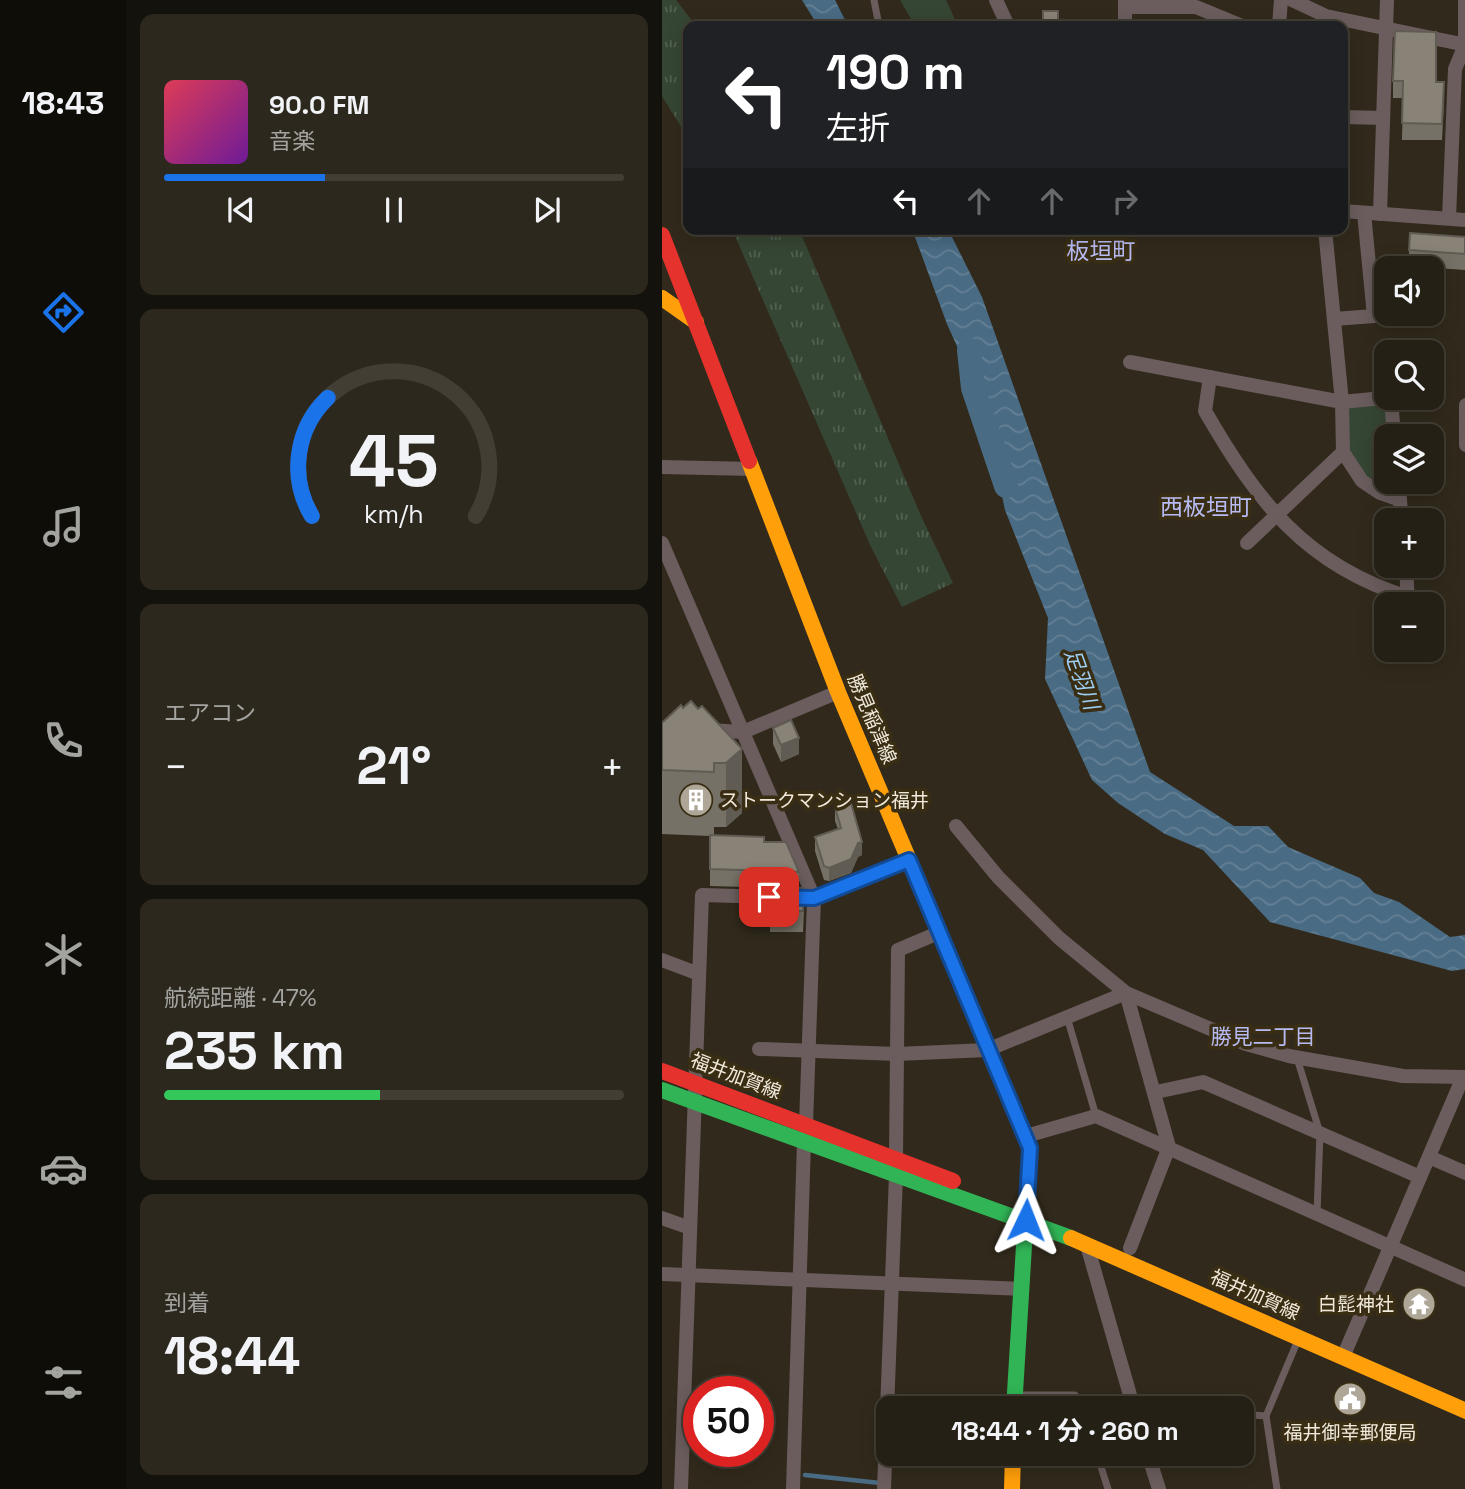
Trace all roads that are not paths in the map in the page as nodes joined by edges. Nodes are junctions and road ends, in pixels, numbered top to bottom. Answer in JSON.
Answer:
{"nodes":[{"id":1,"x":874,"y":0,"type":"edge"},
{"id":2,"x":996,"y":0,"type":"edge"},
{"id":3,"x":1281,"y":0,"type":"edge"},
{"id":4,"x":1292,"y":0,"type":"edge"},
{"id":5,"x":1387,"y":0,"type":"edge"},
{"id":6,"x":1465,"y":0,"type":"edge"},
{"id":7,"x":1125,"y":4,"type":"edge"},
{"id":8,"x":878,"y":21,"type":"edge"},
{"id":9,"x":1005,"y":21,"type":"edge"},
{"id":10,"x":1230,"y":21,"type":"edge"},
{"id":11,"x":1279,"y":21,"type":"edge"},
{"id":12,"x":1386,"y":28,"type":"junction"},
{"id":13,"x":1465,"y":45,"type":"edge"},
{"id":14,"x":1348,"y":117,"type":"edge"},
{"id":15,"x":1383,"y":118,"type":"junction"},
{"id":16,"x":1348,"y":211,"type":"edge"},
{"id":17,"x":1364,"y":213,"type":"junction"},
{"id":18,"x":1380,"y":214,"type":"junction"},
{"id":19,"x":1449,"y":218,"type":"junction"},
{"id":20,"x":1465,"y":219,"type":"edge"},
{"id":21,"x":662,"y":235,"type":"edge"},
{"id":22,"x":1326,"y":235,"type":"edge"},
{"id":23,"x":662,"y":298,"type":"edge"},
{"id":24,"x":1334,"y":319,"type":"junction"},
{"id":25,"x":696,"y":322,"type":"junction"},
{"id":26,"x":1130,"y":362,"type":"dead end"},
{"id":27,"x":1210,"y":377,"type":"junction"},
{"id":28,"x":1374,"y":399,"type":"edge"},
{"id":29,"x":1342,"y":402,"type":"junction"},
{"id":30,"x":1465,"y":405,"type":"edge"},
{"id":31,"x":1465,"y":445,"type":"edge"},
{"id":32,"x":1343,"y":452,"type":"junction"},
{"id":33,"x":662,"y":467,"type":"edge"},
{"id":34,"x":752,"y":469,"type":"junction"},
{"id":35,"x":1399,"y":494,"type":"edge"},
{"id":36,"x":1400,"y":500,"type":"junction"},
{"id":37,"x":1401,"y":508,"type":"edge"},
{"id":38,"x":1276,"y":513,"type":"junction"},
{"id":39,"x":1247,"y":542,"type":"dead end"},
{"id":40,"x":662,"y":543,"type":"edge"},
{"id":41,"x":1386,"y":592,"type":"edge"},
{"id":42,"x":838,"y":692,"type":"junction"},
{"id":43,"x":689,"y":729,"type":"edge"},
{"id":44,"x":743,"y":732,"type":"junction"},
{"id":45,"x":956,"y":826,"type":"dead end"},
{"id":46,"x":909,"y":860,"type":"junction"},
{"id":47,"x":814,"y":898,"type":"junction"},
{"id":48,"x":938,"y":933,"type":"junction"},
{"id":49,"x":662,"y":960,"type":"edge"},
{"id":50,"x":699,"y":974,"type":"junction"},
{"id":51,"x":1126,"y":993,"type":"junction"},
{"id":52,"x":1067,"y":1017,"type":"junction"},
{"id":53,"x":759,"y":1049,"type":"dead end"},
{"id":54,"x":987,"y":1050,"type":"junction"},
{"id":55,"x":809,"y":1051,"type":"junction"},
{"id":56,"x":897,"y":1054,"type":"junction"},
{"id":57,"x":1297,"y":1058,"type":"junction"},
{"id":58,"x":662,"y":1071,"type":"edge"},
{"id":59,"x":1464,"y":1077,"type":"edge"},
{"id":60,"x":697,"y":1083,"type":"junction"},
{"id":61,"x":662,"y":1090,"type":"edge"},
{"id":62,"x":1156,"y":1092,"type":"junction"},
{"id":63,"x":1460,"y":1096,"type":"edge"},
{"id":64,"x":694,"y":1101,"type":"junction"},
{"id":65,"x":1097,"y":1115,"type":"junction"},
{"id":66,"x":806,"y":1125,"type":"junction"},
{"id":67,"x":1321,"y":1133,"type":"junction"},
{"id":68,"x":1026,"y":1136,"type":"junction"},
{"id":69,"x":804,"y":1142,"type":"junction"},
{"id":70,"x":1169,"y":1147,"type":"junction"},
{"id":71,"x":896,"y":1157,"type":"junction"},
{"id":72,"x":1429,"y":1157,"type":"junction"},
{"id":73,"x":1465,"y":1173,"type":"edge"},
{"id":74,"x":896,"y":1175,"type":"junction"},
{"id":75,"x":1420,"y":1177,"type":"junction"},
{"id":76,"x":1317,"y":1213,"type":"junction"},
{"id":77,"x":662,"y":1218,"type":"edge"},
{"id":78,"x":1026,"y":1220,"type":"junction"},
{"id":79,"x":689,"y":1228,"type":"junction"},
{"id":80,"x":1087,"y":1245,"type":"junction"},
{"id":81,"x":1390,"y":1246,"type":"junction"},
{"id":82,"x":1130,"y":1248,"type":"dead end"},
{"id":83,"x":662,"y":1274,"type":"edge"},
{"id":84,"x":688,"y":1275,"type":"junction"},
{"id":85,"x":799,"y":1280,"type":"junction"},
{"id":86,"x":1465,"y":1280,"type":"edge"},
{"id":87,"x":891,"y":1284,"type":"junction"},
{"id":88,"x":1022,"y":1289,"type":"junction"},
{"id":89,"x":1299,"y":1337,"type":"junction"},
{"id":90,"x":1343,"y":1357,"type":"junction"},
{"id":91,"x":1015,"y":1396,"type":"edge"},
{"id":92,"x":1130,"y":1396,"type":"edge"},
{"id":93,"x":1465,"y":1411,"type":"edge"},
{"id":94,"x":1254,"y":1415,"type":"edge"},
{"id":95,"x":1266,"y":1416,"type":"junction"},
{"id":96,"x":1013,"y":1466,"type":"edge"},
{"id":97,"x":1101,"y":1466,"type":"edge"},
{"id":98,"x":1151,"y":1466,"type":"edge"},
{"id":99,"x":681,"y":1489,"type":"edge"},
{"id":100,"x":793,"y":1489,"type":"edge"},
{"id":101,"x":884,"y":1489,"type":"edge"},
{"id":102,"x":1012,"y":1489,"type":"edge"},
{"id":103,"x":1108,"y":1489,"type":"edge"},
{"id":104,"x":1158,"y":1489,"type":"edge"},
{"id":105,"x":1277,"y":1489,"type":"edge"}],
"edges":[{"from":1,"to":8,"type":"lane"},
{"from":2,"to":9,"type":"street"},
{"from":3,"to":11,"type":"street"},
{"from":4,"to":12,"type":"street"},
{"from":5,"to":12,"type":"street"},
{"from":6,"to":13,"type":"street"},
{"from":7,"to":10,"type":"street"},
{"from":12,"to":13,"type":"street"},
{"from":12,"to":15,"type":"street"},
{"from":13,"to":19,"type":"street"},
{"from":14,"to":15,"type":"street"},
{"from":15,"to":18,"type":"street"},
{"from":16,"to":17,"type":"street"},
{"from":17,"to":18,"type":"street"},
{"from":17,"to":24,"type":"street"},
{"from":18,"to":19,"type":"street"},
{"from":19,"to":20,"type":"street"},
{"from":21,"to":25,"type":"main road","name":"勝見稲津線"},
{"from":22,"to":24,"type":"street"},
{"from":23,"to":25,"type":"main road"},
{"from":24,"to":29,"type":"street"},
{"from":25,"to":34,"type":"main road","name":"勝見稲津線"},
{"from":26,"to":27,"type":"street"},
{"from":27,"to":29,"type":"street"},
{"from":27,"to":38,"type":"street"},
{"from":28,"to":29,"type":"street"},
{"from":29,"to":32,"type":"street"},
{"from":30,"to":31,"type":"street"},
{"from":32,"to":36,"type":"street"},
{"from":32,"to":38,"type":"street"},
{"from":33,"to":34,"type":"street"},
{"from":34,"to":42,"type":"main road","name":"勝見稲津線"},
{"from":35,"to":36,"type":"street"},
{"from":36,"to":37,"type":"street"},
{"from":38,"to":39,"type":"street"},
{"from":38,"to":41,"type":"street"},
{"from":40,"to":44,"type":"street"},
{"from":42,"to":44,"type":"street"},
{"from":42,"to":46,"type":"main road","name":"勝見稲津線"},
{"from":43,"to":44,"type":"street"},
{"from":44,"to":47,"type":"street"},
{"from":45,"to":51,"type":"street"},
{"from":46,"to":47,"type":"street"},
{"from":46,"to":48,"type":"main road","name":"勝見稲津線"},
{"from":47,"to":50,"type":"street"},
{"from":47,"to":55,"type":"street"},
{"from":48,"to":54,"type":"main road","name":"勝見稲津線"},
{"from":48,"to":56,"type":"street"},
{"from":49,"to":50,"type":"street"},
{"from":50,"to":60,"type":"street"},
{"from":51,"to":52,"type":"street"},
{"from":51,"to":57,"type":"street"},
{"from":51,"to":62,"type":"street"},
{"from":52,"to":54,"type":"street"},
{"from":52,"to":65,"type":"lane"},
{"from":53,"to":55,"type":"street"},
{"from":54,"to":56,"type":"street"},
{"from":54,"to":68,"type":"main road","name":"勝見稲津線"},
{"from":55,"to":56,"type":"street"},
{"from":55,"to":66,"type":"street"},
{"from":56,"to":71,"type":"street"},
{"from":57,"to":59,"type":"street"},
{"from":57,"to":67,"type":"lane"},
{"from":58,"to":60,"type":"main road","name":"福井加賀線"},
{"from":59,"to":63,"type":"street"},
{"from":60,"to":64,"type":"street"},
{"from":60,"to":66,"type":"main road","name":"福井加賀線"},
{"from":61,"to":64,"type":"main road","name":"福井加賀線"},
{"from":62,"to":67,"type":"street"},
{"from":62,"to":70,"type":"street"},
{"from":63,"to":72,"type":"street"},
{"from":64,"to":69,"type":"main road","name":"福井加賀線"},
{"from":64,"to":79,"type":"street"},
{"from":65,"to":68,"type":"street"},
{"from":65,"to":70,"type":"street"},
{"from":66,"to":71,"type":"main road","name":"福井加賀線"},
{"from":67,"to":75,"type":"street"},
{"from":67,"to":76,"type":"lane"},
{"from":68,"to":78,"type":"main road","name":"勝見稲津線"},
{"from":69,"to":74,"type":"main road","name":"福井加賀線"},
{"from":69,"to":85,"type":"street"},
{"from":70,"to":76,"type":"street"},
{"from":70,"to":82,"type":"street"},
{"from":71,"to":78,"type":"main road","name":"福井加賀線"},
{"from":72,"to":73,"type":"street"},
{"from":72,"to":75,"type":"street"},
{"from":74,"to":78,"type":"main road","name":"福井加賀線"},
{"from":74,"to":87,"type":"street"},
{"from":75,"to":81,"type":"street"},
{"from":76,"to":81,"type":"street"},
{"from":77,"to":79,"type":"street"},
{"from":78,"to":80,"type":"main road","name":"福井加賀線"},
{"from":78,"to":88,"type":"main road","name":"勝見稲津線"},
{"from":79,"to":84,"type":"street"},
{"from":80,"to":89,"type":"main road","name":"福井加賀線"},
{"from":80,"to":92,"type":"street"},
{"from":81,"to":86,"type":"street"},
{"from":81,"to":90,"type":"street"},
{"from":83,"to":84,"type":"street"},
{"from":84,"to":85,"type":"street"},
{"from":84,"to":99,"type":"street"},
{"from":85,"to":87,"type":"street"},
{"from":85,"to":100,"type":"street"},
{"from":87,"to":88,"type":"street"},
{"from":87,"to":101,"type":"street"},
{"from":88,"to":91,"type":"main road","name":"勝見稲津線"},
{"from":89,"to":90,"type":"main road","name":"福井加賀線"},
{"from":89,"to":95,"type":"lane"},
{"from":90,"to":93,"type":"main road","name":"福井加賀線"},
{"from":94,"to":95,"type":"lane"},
{"from":95,"to":105,"type":"lane"},
{"from":96,"to":102,"type":"main road"},
{"from":97,"to":103,"type":"lane"},
{"from":98,"to":104,"type":"street"}]}
